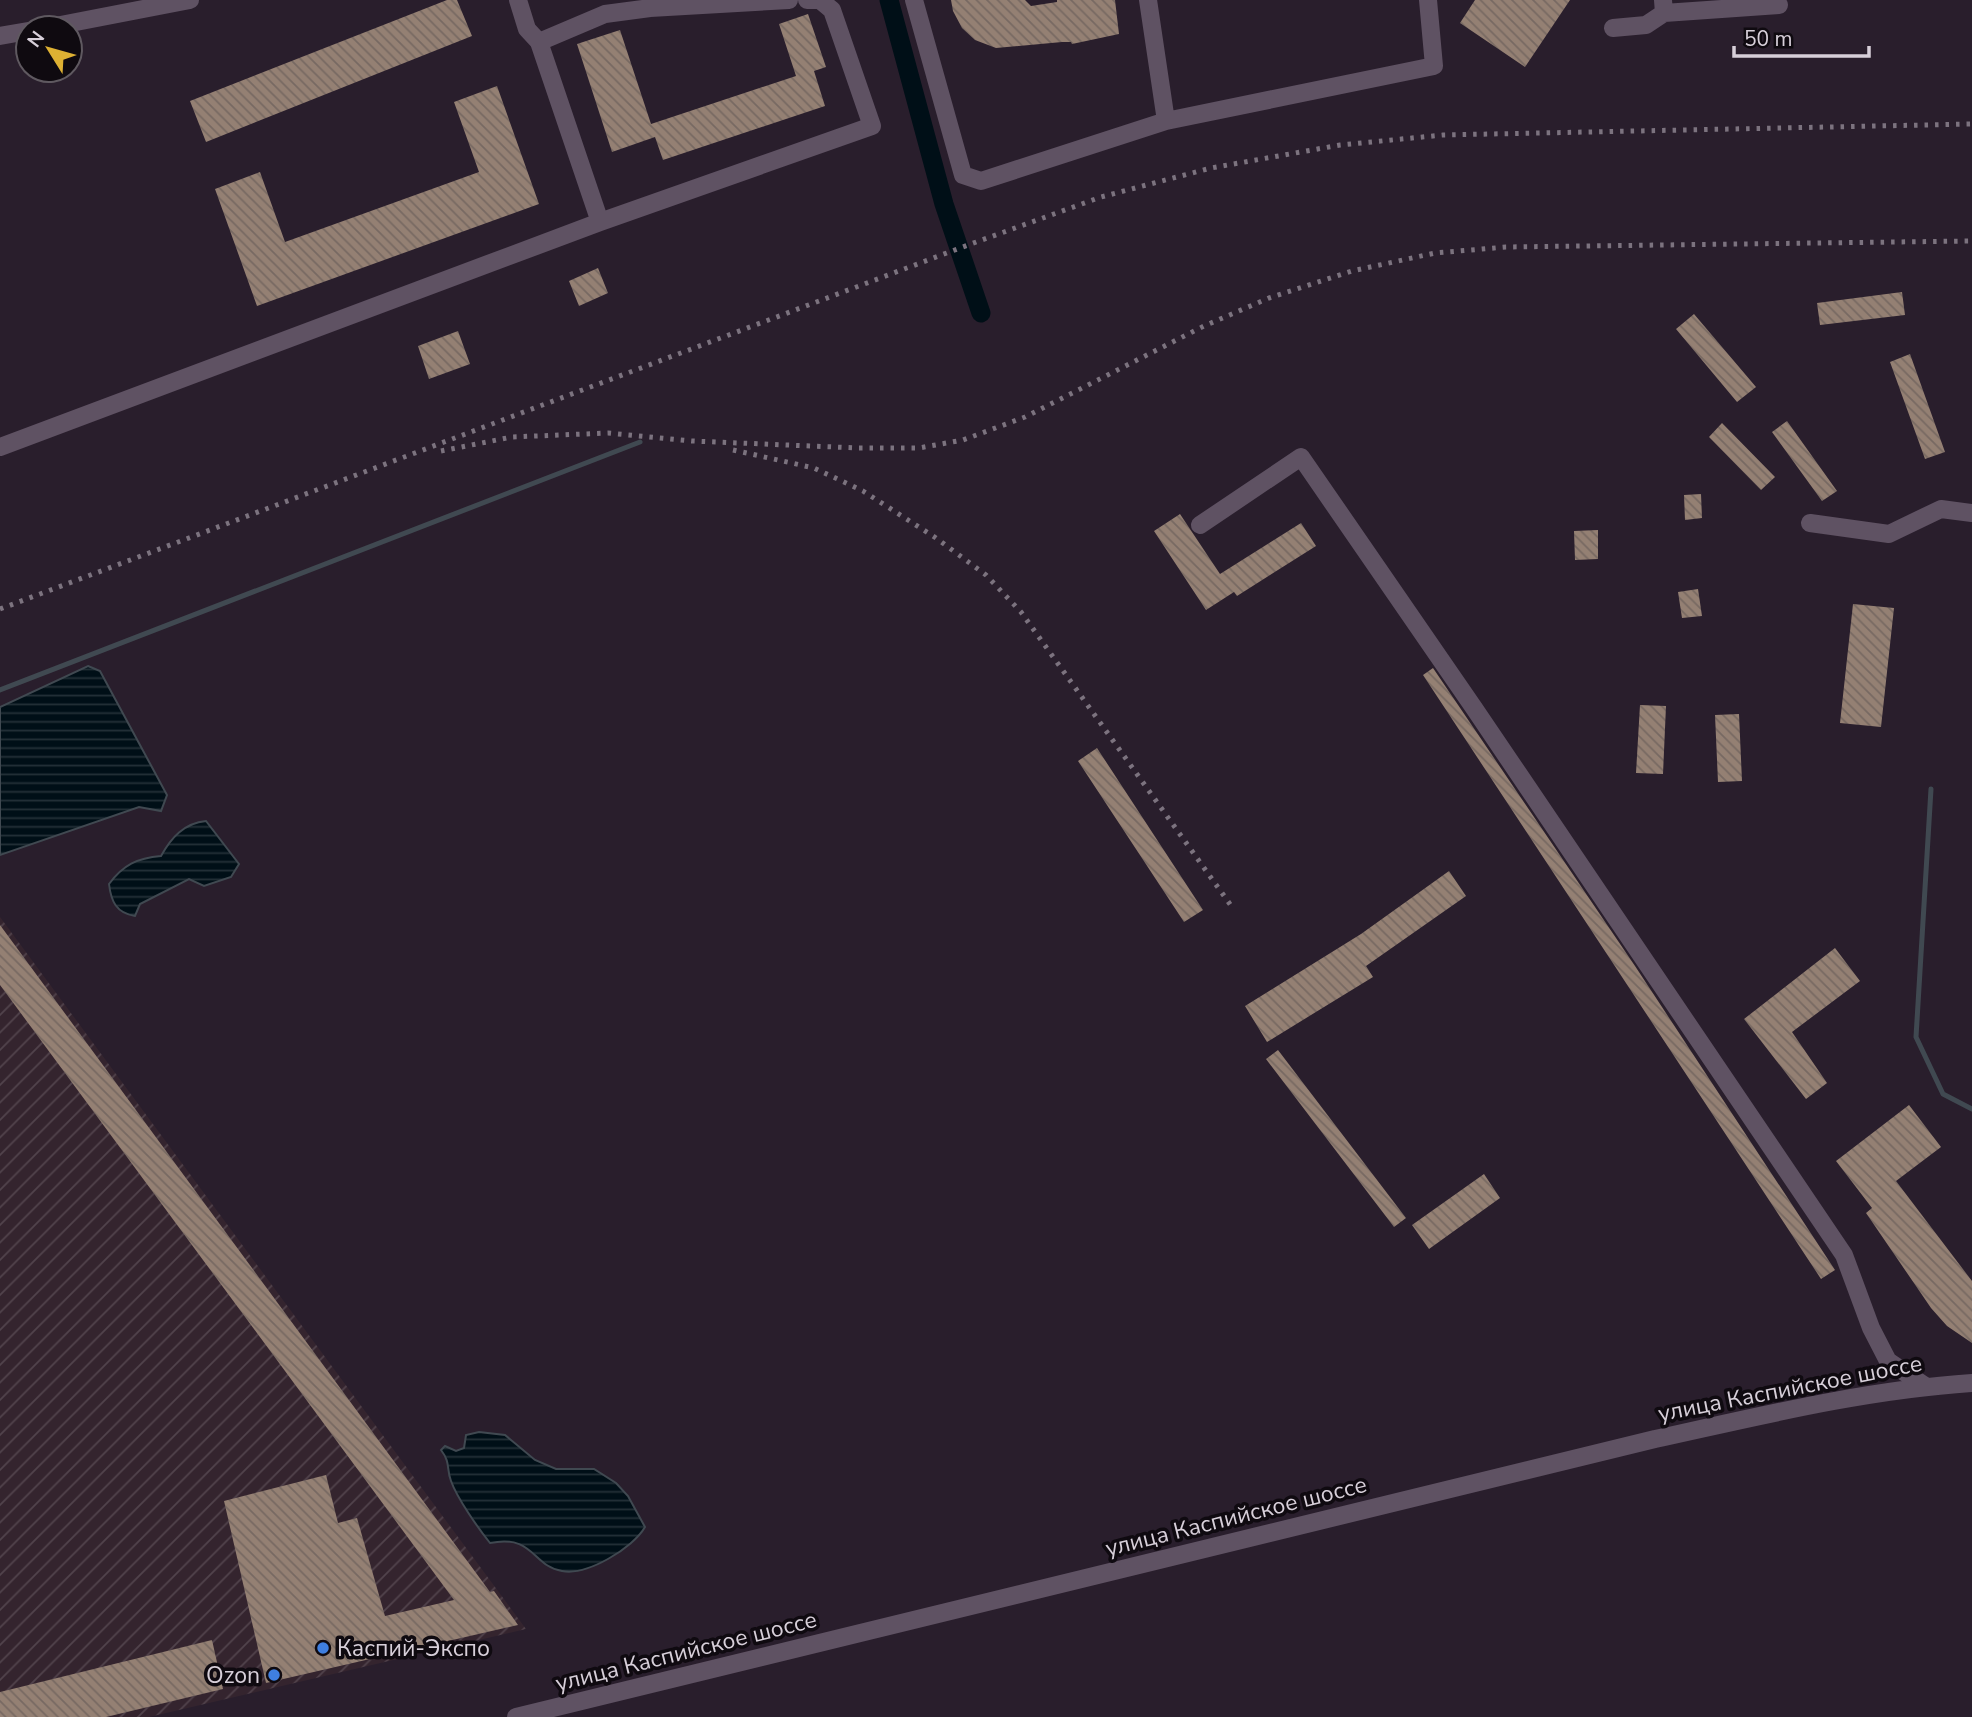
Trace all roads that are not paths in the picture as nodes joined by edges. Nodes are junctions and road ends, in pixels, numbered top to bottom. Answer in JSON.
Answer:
{"nodes":[{"id":1,"x":190,"y":0,"type":"edge"},
{"id":2,"x":519,"y":0,"type":"edge"},
{"id":3,"x":789,"y":0,"type":"edge"},
{"id":4,"x":807,"y":0,"type":"edge"},
{"id":5,"x":914,"y":0,"type":"edge"},
{"id":6,"x":1148,"y":0,"type":"edge"},
{"id":7,"x":1428,"y":0,"type":"edge"},
{"id":8,"x":1779,"y":5,"type":"dead end"},
{"id":9,"x":1664,"y":7,"type":"edge"},
{"id":10,"x":84,"y":20,"type":"edge"},
{"id":11,"x":1613,"y":28,"type":"dead end"},
{"id":12,"x":539,"y":42,"type":"junction"},
{"id":13,"x":1166,"y":121,"type":"junction"},
{"id":14,"x":600,"y":222,"type":"junction"},
{"id":15,"x":0,"y":447,"type":"edge"},
{"id":16,"x":1972,"y":513,"type":"edge"},
{"id":17,"x":1810,"y":523,"type":"dead end"},
{"id":18,"x":1200,"y":525,"type":"dead end"},
{"id":19,"x":1972,"y":1383,"type":"edge"},
{"id":20,"x":1925,"y":1386,"type":"junction"},
{"id":21,"x":516,"y":1717,"type":"edge"}],
"edges":[{"from":1,"to":10,"type":"street"},
{"from":2,"to":12,"type":"street"},
{"from":3,"to":12,"type":"street"},
{"from":4,"to":14,"type":"street"},
{"from":5,"to":13,"type":"street"},
{"from":6,"to":13,"type":"street"},
{"from":7,"to":13,"type":"street"},
{"from":8,"to":9,"type":"street"},
{"from":9,"to":11,"type":"street"},
{"from":12,"to":14,"type":"street"},
{"from":14,"to":15,"type":"street"},
{"from":16,"to":17,"type":"street"},
{"from":18,"to":20,"type":"street"},
{"from":19,"to":20,"type":"street","name":"улица Каспийское шоссе"},
{"from":20,"to":21,"type":"street","name":"улица Каспийское шоссе"}]}
